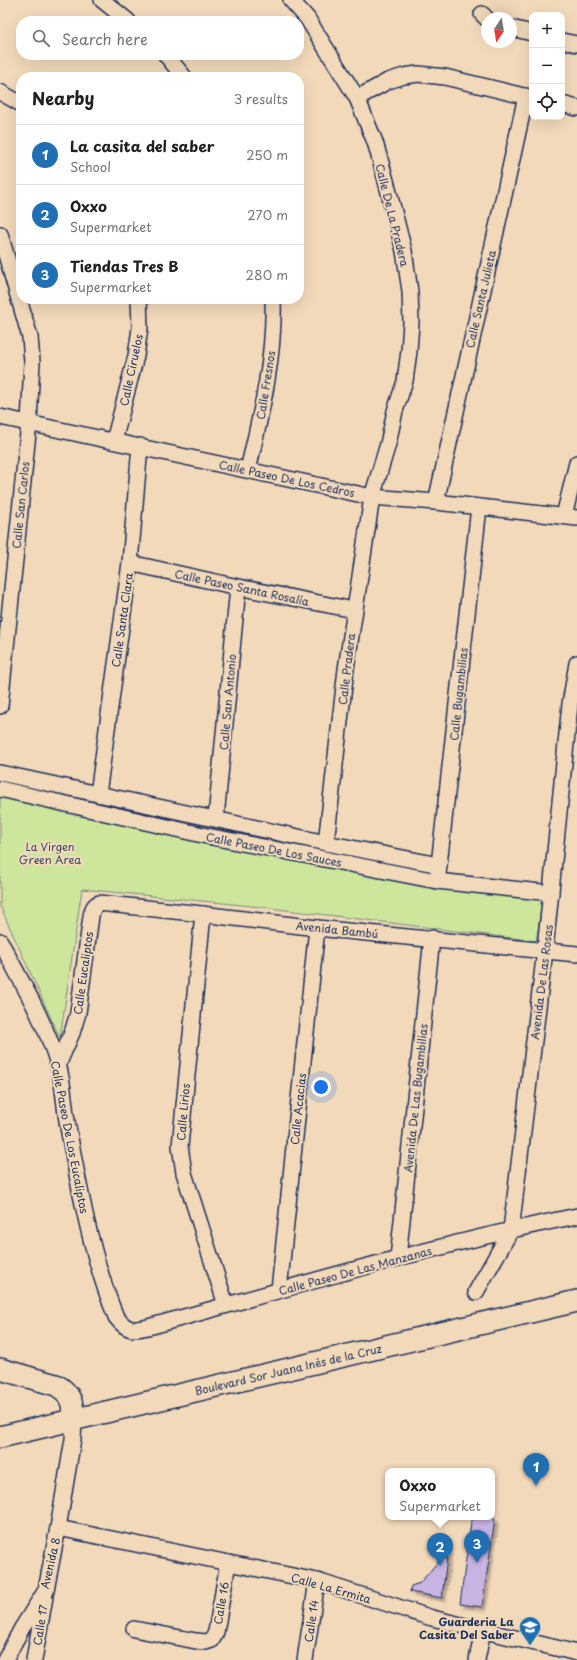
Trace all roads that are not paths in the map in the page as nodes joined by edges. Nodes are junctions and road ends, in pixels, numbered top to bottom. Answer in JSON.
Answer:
{"nodes":[{"id":1,"x":102,"y":0,"type":"edge"},
{"id":2,"x":291,"y":0,"type":"edge"},
{"id":3,"x":122,"y":16,"type":"edge"},
{"id":4,"x":517,"y":30,"type":"edge"},
{"id":5,"x":529,"y":33,"type":"edge"},
{"id":6,"x":565,"y":42,"type":"edge"},
{"id":7,"x":577,"y":44,"type":"edge"},
{"id":8,"x":170,"y":60,"type":"edge"},
{"id":9,"x":180,"y":72,"type":"edge"},
{"id":10,"x":0,"y":92,"type":"edge"},
{"id":11,"x":529,"y":97,"type":"edge"},
{"id":12,"x":357,"y":98,"type":"junction"},
{"id":13,"x":16,"y":101,"type":"edge"},
{"id":14,"x":565,"y":105,"type":"edge"},
{"id":15,"x":577,"y":108,"type":"edge"},
{"id":16,"x":0,"y":234,"type":"edge"},
{"id":17,"x":16,"y":289,"type":"edge"},
{"id":18,"x":20,"y":304,"type":"edge"},
{"id":19,"x":140,"y":304,"type":"edge"},
{"id":20,"x":274,"y":304,"type":"edge"},
{"id":21,"x":0,"y":417,"type":"edge"},
{"id":22,"x":28,"y":423,"type":"junction"},
{"id":23,"x":114,"y":441,"type":"junction"},
{"id":24,"x":140,"y":446,"type":"junction"},
{"id":25,"x":577,"y":462,"type":"edge"},
{"id":26,"x":248,"y":470,"type":"junction"},
{"id":27,"x":372,"y":496,"type":"junction"},
{"id":28,"x":436,"y":502,"type":"junction"},
{"id":29,"x":479,"y":506,"type":"junction"},
{"id":30,"x":571,"y":517,"type":"edge"},
{"id":31,"x":130,"y":562,"type":"junction"},
{"id":32,"x":238,"y":587,"type":"junction"},
{"id":33,"x":354,"y":610,"type":"junction"},
{"id":34,"x":577,"y":663,"type":"edge"},
{"id":35,"x":0,"y":706,"type":"edge"},
{"id":36,"x":573,"y":706,"type":"edge"},
{"id":37,"x":0,"y":773,"type":"edge"},
{"id":38,"x":0,"y":789,"type":"edge"},
{"id":39,"x":98,"y":794,"type":"junction"},
{"id":40,"x":216,"y":818,"type":"junction"},
{"id":41,"x":326,"y":843,"type":"junction"},
{"id":42,"x":439,"y":865,"type":"junction"},
{"id":43,"x":437,"y":881,"type":"junction"},
{"id":44,"x":551,"y":893,"type":"junction"},
{"id":45,"x":96,"y":904,"type":"joint"},
{"id":46,"x":203,"y":914,"type":"junction"},
{"id":47,"x":317,"y":928,"type":"junction"},
{"id":48,"x":432,"y":938,"type":"junction"},
{"id":49,"x":0,"y":941,"type":"edge"},
{"id":50,"x":545,"y":950,"type":"junction"},
{"id":51,"x":577,"y":954,"type":"edge"},
{"id":52,"x":58,"y":1065,"type":"junction"},
{"id":53,"x":577,"y":1216,"type":"edge"},
{"id":54,"x":510,"y":1230,"type":"junction"},
{"id":55,"x":398,"y":1258,"type":"junction"},
{"id":56,"x":577,"y":1288,"type":"edge"},
{"id":57,"x":279,"y":1290,"type":"junction"},
{"id":58,"x":577,"y":1301,"type":"edge"},
{"id":59,"x":226,"y":1305,"type":"junction"},
{"id":60,"x":481,"y":1308,"type":"junction"},
{"id":61,"x":135,"y":1329,"type":"joint"},
{"id":62,"x":0,"y":1370,"type":"edge"},
{"id":63,"x":73,"y":1413,"type":"junction"},
{"id":64,"x":0,"y":1423,"type":"edge"},
{"id":65,"x":0,"y":1437,"type":"edge"},
{"id":66,"x":58,"y":1528,"type":"junction"},
{"id":67,"x":228,"y":1563,"type":"junction"},
{"id":68,"x":317,"y":1581,"type":"junction"},
{"id":69,"x":46,"y":1590,"type":"junction"},
{"id":70,"x":134,"y":1629,"type":"dead end"},
{"id":71,"x":483,"y":1630,"type":"junction"},
{"id":72,"x":577,"y":1653,"type":"edge"},
{"id":73,"x":6,"y":1660,"type":"edge"},
{"id":74,"x":34,"y":1660,"type":"edge"},
{"id":75,"x":305,"y":1660,"type":"edge"},
{"id":76,"x":477,"y":1660,"type":"edge"}],
"edges":[{"from":1,"to":3,"type":"street"},
{"from":2,"to":12,"type":"street","name":"Calle De La Pradera"},
{"from":4,"to":5,"type":"street"},
{"from":6,"to":7,"type":"street"},
{"from":8,"to":9,"type":"street"},
{"from":10,"to":13,"type":"street"},
{"from":11,"to":12,"type":"street"},
{"from":11,"to":28,"type":"street","name":"Calle Santa Julieta"},
{"from":12,"to":27,"type":"street","name":"Calle De La Pradera"},
{"from":14,"to":15,"type":"street"},
{"from":16,"to":17,"type":"street","name":"Calle San Carlos"},
{"from":18,"to":22,"type":"street","name":"Calle San Carlos"},
{"from":19,"to":23,"type":"street","name":"Calle Ciruelos"},
{"from":20,"to":26,"type":"street","name":"Calle Fresnos"},
{"from":21,"to":22,"type":"street","name":"Calle Paseo De Los Cedros"},
{"from":22,"to":23,"type":"street","name":"Calle Paseo De Los Cedros"},
{"from":22,"to":35,"type":"street","name":"Calle San Carlos"},
{"from":23,"to":24,"type":"street","name":"Calle Paseo De Los Cedros"},
{"from":24,"to":26,"type":"street","name":"Calle Paseo De Los Cedros"},
{"from":24,"to":31,"type":"street","name":"Calle Santa Clara"},
{"from":25,"to":30,"type":"street"},
{"from":26,"to":27,"type":"street","name":"Calle Paseo De Los Cedros"},
{"from":27,"to":28,"type":"street","name":"Calle Paseo De Los Cedros"},
{"from":27,"to":33,"type":"street","name":"Calle Pradera"},
{"from":28,"to":29,"type":"street","name":"Calle Paseo De Los Cedros"},
{"from":29,"to":30,"type":"street","name":"Calle Paseo De Los Cedros"},
{"from":29,"to":42,"type":"street","name":"Calle Bugambilias"},
{"from":31,"to":32,"type":"street","name":"Calle Paseo Santa Rosalía"},
{"from":31,"to":39,"type":"street","name":"Calle Santa Clara"},
{"from":32,"to":33,"type":"street","name":"Calle Paseo Santa Rosalía"},
{"from":32,"to":40,"type":"street","name":"Calle San Antonio"},
{"from":33,"to":41,"type":"street","name":"Calle Pradera"},
{"from":34,"to":36,"type":"street","name":"Avenida De Las Rosas"},
{"from":36,"to":44,"type":"street","name":"Avenida De Las Rosas"},
{"from":37,"to":39,"type":"street","name":"Calle Paseo De Los Sauces"},
{"from":38,"to":43,"type":"street","name":"Calle Paseo De Los Sauces"},
{"from":39,"to":40,"type":"street","name":"Calle Paseo De Los Sauces"},
{"from":40,"to":41,"type":"street","name":"Calle Paseo De Los Sauces"},
{"from":41,"to":42,"type":"street","name":"Calle Paseo De Los Sauces"},
{"from":42,"to":43,"type":"street","name":"Calle Bugambilias"},
{"from":43,"to":44,"type":"street","name":"Calle Paseo De Los Sauces"},
{"from":44,"to":50,"type":"street","name":"Avenida De Las Rosas"},
{"from":45,"to":46,"type":"street","name":"Avenida Bambú"},
{"from":45,"to":52,"type":"street","name":"Calle Eucaliptos"},
{"from":46,"to":47,"type":"street","name":"Avenida Bambú"},
{"from":46,"to":59,"type":"street","name":"Calle Lirios"},
{"from":47,"to":48,"type":"street","name":"Avenida Bambú"},
{"from":47,"to":57,"type":"street","name":"Calle Acacias"},
{"from":48,"to":50,"type":"street","name":"Avenida Bambú"},
{"from":48,"to":55,"type":"street","name":"Avenida De Las Bugambilias"},
{"from":49,"to":52,"type":"street","name":"Calle Paseo De Los Eucaliptos"},
{"from":50,"to":51,"type":"street","name":"Avenida Bambú"},
{"from":50,"to":54,"type":"street","name":"Avenida De Las Rosas"},
{"from":52,"to":61,"type":"street","name":"Calle Paseo De Los Eucaliptos"},
{"from":53,"to":54,"type":"street","name":"Calle Paseo De Las Manzanas"},
{"from":54,"to":55,"type":"street","name":"Calle Paseo De Las Manzanas"},
{"from":54,"to":60,"type":"street","name":"Avenida De Las Rosas"},
{"from":55,"to":57,"type":"street","name":"Calle Paseo De Las Manzanas"},
{"from":56,"to":60,"type":"main road","name":"Boulevard Sor Juana Inés de la Cruz"},
{"from":57,"to":59,"type":"street","name":"Calle Paseo De Las Manzanas"},
{"from":58,"to":60,"type":"main road","name":"Boulevard Sor Juana Inés de la Cruz"},
{"from":59,"to":61,"type":"street","name":"Calle Paseo De Las Manzanas"},
{"from":60,"to":63,"type":"main road","name":"Boulevard Sor Juana Inés de la Cruz"},
{"from":62,"to":63,"type":"main road"},
{"from":63,"to":64,"type":"main road","name":"Boulevard Sor Juana Inés de la Cruz"},
{"from":63,"to":65,"type":"main road","name":"Boulevard Sor Juana Inés de la Cruz"},
{"from":63,"to":66,"type":"street","name":"Avenida 8"},
{"from":66,"to":67,"type":"street","name":"Calle La Ermita"},
{"from":66,"to":69,"type":"street","name":"Avenida 8"},
{"from":67,"to":68,"type":"street","name":"Calle La Ermita"},
{"from":67,"to":70,"type":"street","name":"Calle 16"},
{"from":68,"to":71,"type":"street","name":"Calle La Ermita"},
{"from":68,"to":75,"type":"street","name":"Calle 14"},
{"from":69,"to":73,"type":"street","name":"Avenida 8"},
{"from":69,"to":74,"type":"street","name":"Calle 17"},
{"from":71,"to":72,"type":"street","name":"Calle La Ermita"},
{"from":71,"to":76,"type":"street"}]}
